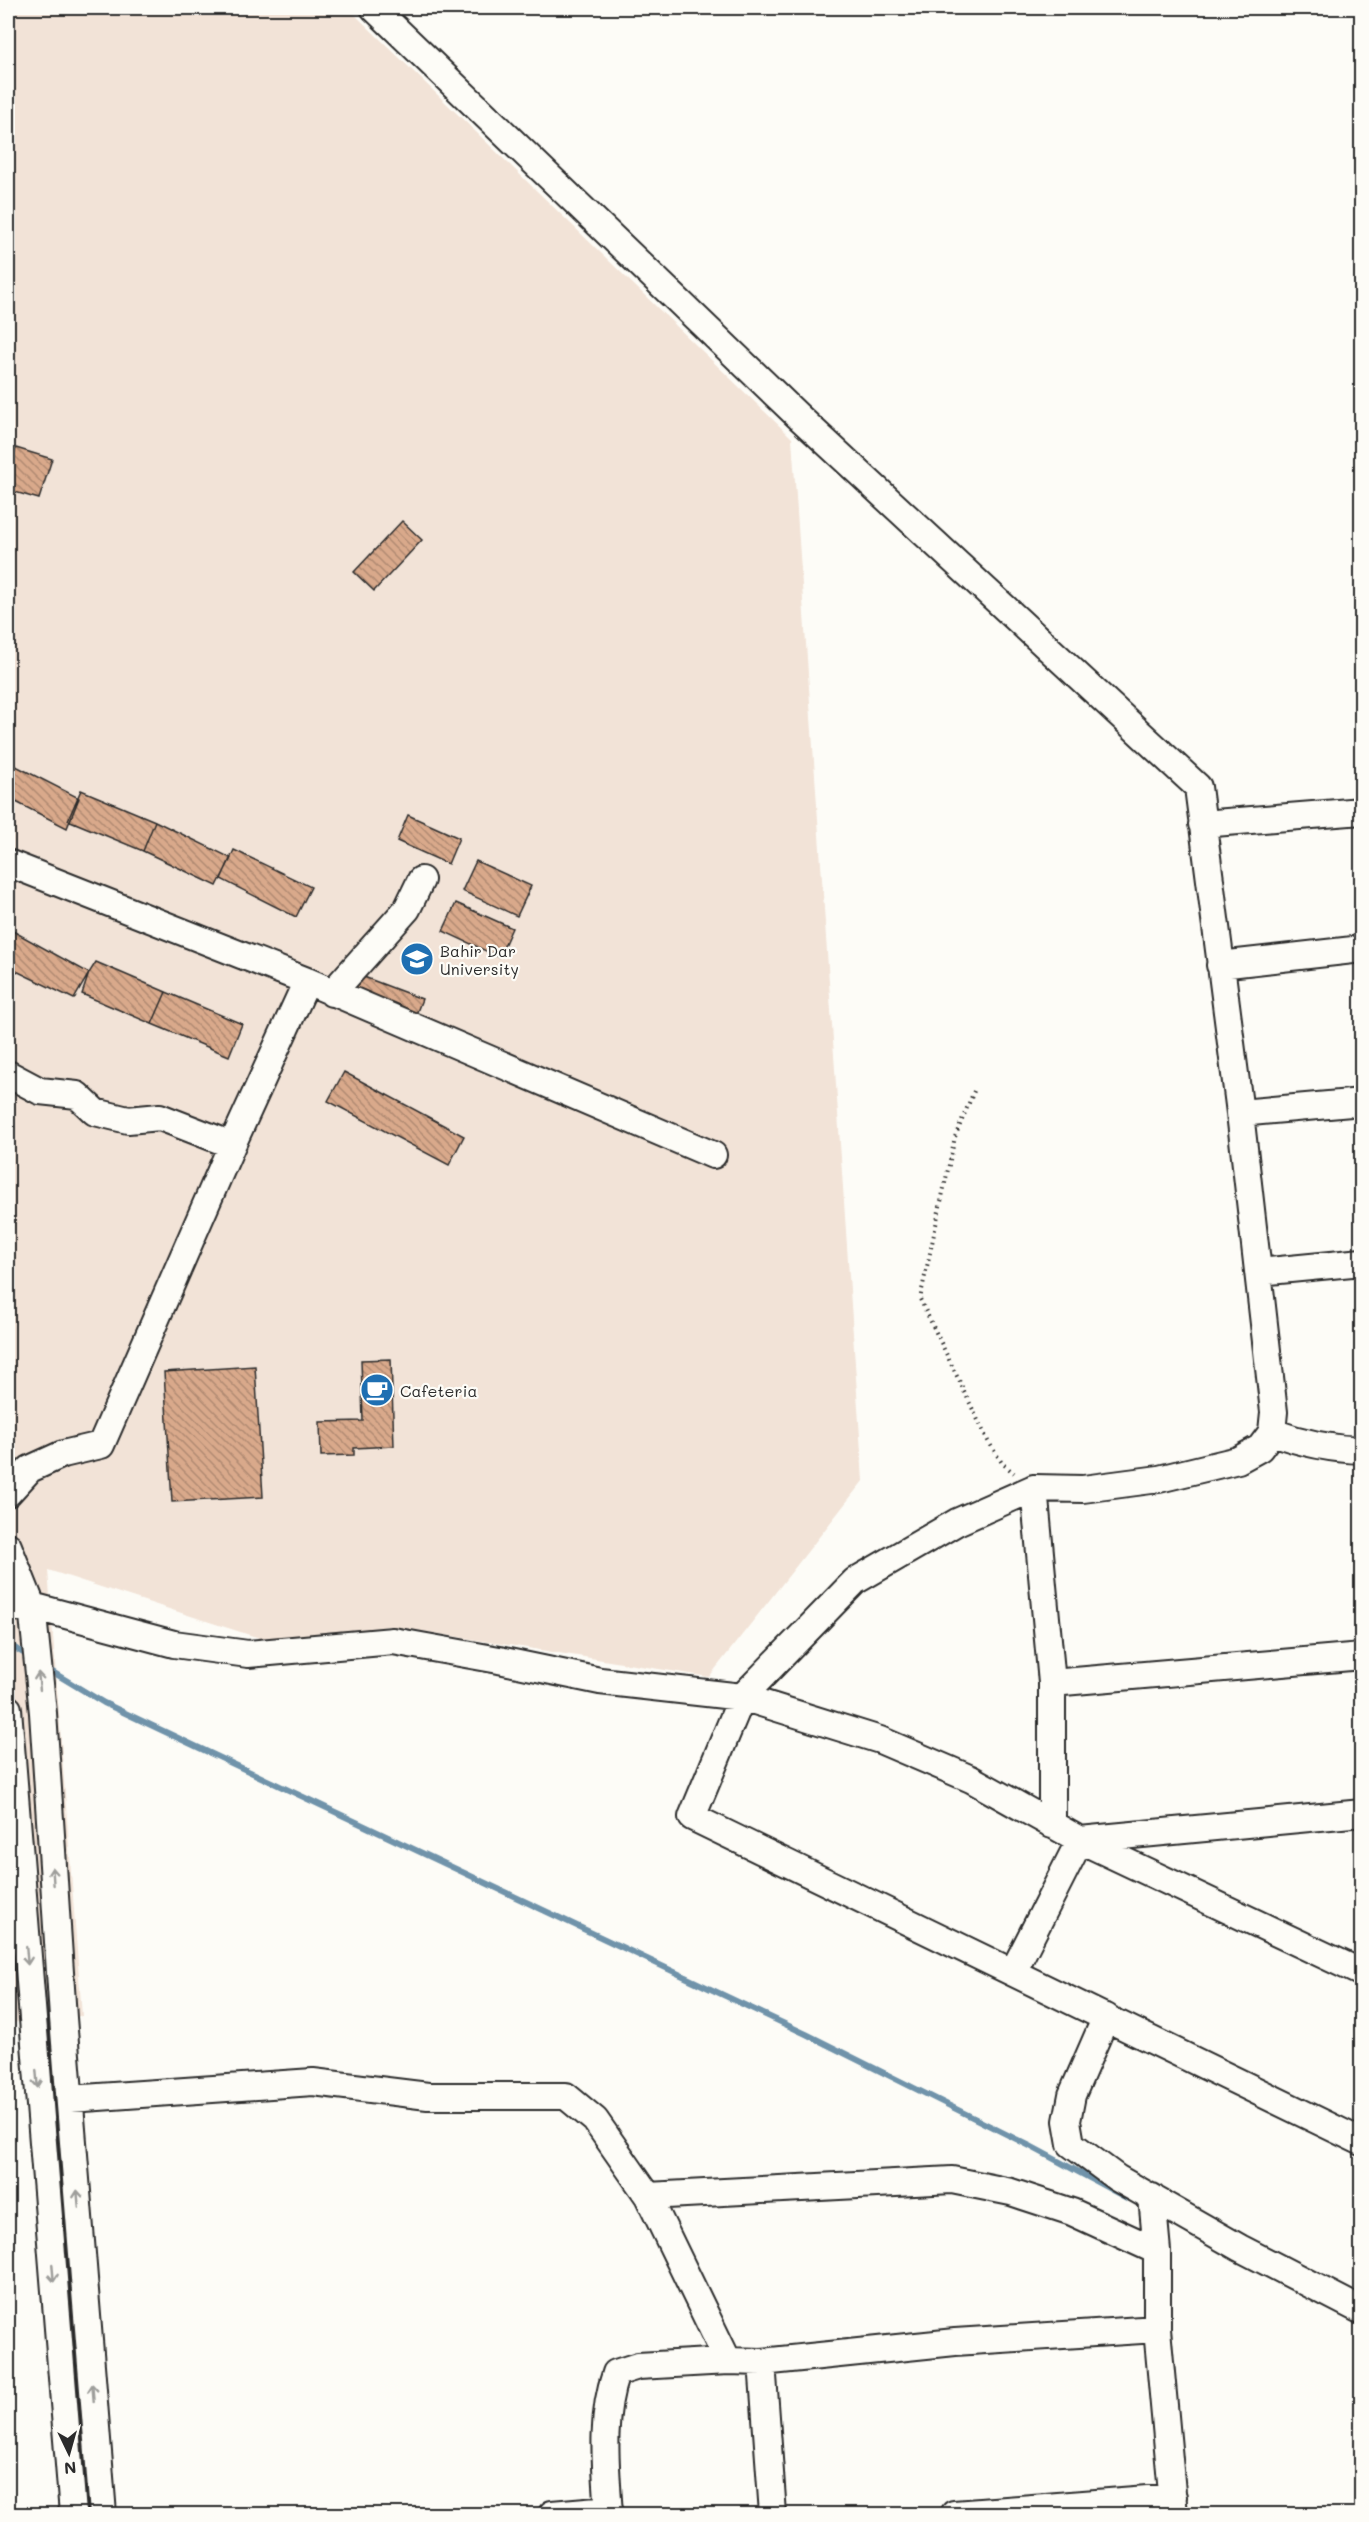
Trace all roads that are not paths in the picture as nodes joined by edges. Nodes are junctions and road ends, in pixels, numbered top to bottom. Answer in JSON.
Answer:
{"nodes":[{"id":1,"x":374,"y":8,"type":"edge"},
{"id":2,"x":1362,"y":810,"type":"edge"},
{"id":3,"x":1202,"y":824,"type":"junction"},
{"id":4,"x":8,"y":863,"type":"edge"},
{"id":5,"x":422,"y":880,"type":"dead end"},
{"id":6,"x":1362,"y":949,"type":"edge"},
{"id":7,"x":1220,"y":965,"type":"junction"},
{"id":8,"x":307,"y":981,"type":"junction"},
{"id":9,"x":332,"y":993,"type":"junction"},
{"id":10,"x":8,"y":1074,"type":"edge"},
{"id":11,"x":1362,"y":1102,"type":"edge"},
{"id":12,"x":1240,"y":1113,"type":"junction"},
{"id":13,"x":232,"y":1145,"type":"junction"},
{"id":14,"x":713,"y":1155,"type":"dead end"},
{"id":15,"x":1362,"y":1262,"type":"edge"},
{"id":16,"x":1259,"y":1272,"type":"junction"},
{"id":17,"x":1272,"y":1432,"type":"junction"},
{"id":18,"x":1362,"y":1450,"type":"edge"},
{"id":19,"x":1034,"y":1488,"type":"junction"},
{"id":20,"x":8,"y":1493,"type":"edge"},
{"id":21,"x":8,"y":1546,"type":"edge"},
{"id":22,"x":20,"y":1607,"type":"edge"},
{"id":23,"x":1362,"y":1656,"type":"edge"},
{"id":24,"x":1052,"y":1683,"type":"junction"},
{"id":25,"x":742,"y":1697,"type":"junction"},
{"id":26,"x":8,"y":1709,"type":"edge"},
{"id":27,"x":9,"y":1747,"type":"edge"},
{"id":28,"x":1362,"y":1814,"type":"edge"},
{"id":29,"x":1052,"y":1825,"type":"junction"},
{"id":30,"x":1080,"y":1840,"type":"junction"},
{"id":31,"x":1362,"y":1954,"type":"edge"},
{"id":32,"x":1330,"y":1957,"type":"junction"},
{"id":33,"x":1013,"y":1972,"type":"junction"},
{"id":34,"x":1362,"y":1973,"type":"edge"},
{"id":35,"x":1106,"y":2017,"type":"junction"},
{"id":36,"x":70,"y":2099,"type":"junction"},
{"id":37,"x":1362,"y":2142,"type":"edge"},
{"id":38,"x":648,"y":2196,"type":"junction"},
{"id":39,"x":1152,"y":2200,"type":"junction"},
{"id":40,"x":1157,"y":2251,"type":"junction"},
{"id":41,"x":1362,"y":2312,"type":"edge"},
{"id":42,"x":1157,"y":2329,"type":"junction"},
{"id":43,"x":728,"y":2361,"type":"junction"},
{"id":44,"x":762,"y":2362,"type":"junction"},
{"id":45,"x":1173,"y":2506,"type":"edge"},
{"id":46,"x":609,"y":2512,"type":"edge"},
{"id":47,"x":73,"y":2514,"type":"edge"},
{"id":48,"x":103,"y":2514,"type":"edge"},
{"id":49,"x":552,"y":2514,"type":"edge"},
{"id":50,"x":773,"y":2514,"type":"edge"},
{"id":51,"x":954,"y":2514,"type":"edge"}],
"edges":[{"from":1,"to":3,"type":"street"},
{"from":2,"to":3,"type":"street"},
{"from":3,"to":7,"type":"street"},
{"from":4,"to":8,"type":"street"},
{"from":5,"to":9,"type":"street"},
{"from":6,"to":7,"type":"street"},
{"from":7,"to":12,"type":"street"},
{"from":8,"to":9,"type":"street"},
{"from":8,"to":13,"type":"street"},
{"from":9,"to":14,"type":"street"},
{"from":10,"to":13,"type":"street"},
{"from":11,"to":12,"type":"street"},
{"from":12,"to":16,"type":"street"},
{"from":13,"to":20,"type":"street"},
{"from":15,"to":16,"type":"street"},
{"from":16,"to":17,"type":"street"},
{"from":17,"to":18,"type":"street"},
{"from":17,"to":19,"type":"street"},
{"from":19,"to":24,"type":"street"},
{"from":19,"to":25,"type":"street"},
{"from":21,"to":22,"type":"street"},
{"from":22,"to":25,"type":"street"},
{"from":36,"to":22,"type":"street","one_way":true},
{"from":23,"to":24,"type":"street"},
{"from":24,"to":29,"type":"street"},
{"from":25,"to":29,"type":"street"},
{"from":25,"to":33,"type":"street"},
{"from":26,"to":27,"type":"street"},
{"from":27,"to":47,"type":"street","one_way":true},
{"from":28,"to":30,"type":"street"},
{"from":29,"to":30,"type":"street"},
{"from":30,"to":32,"type":"street"},
{"from":30,"to":33,"type":"street"},
{"from":31,"to":32,"type":"street"},
{"from":32,"to":34,"type":"street"},
{"from":33,"to":35,"type":"street"},
{"from":35,"to":37,"type":"street"},
{"from":35,"to":39,"type":"street"},
{"from":36,"to":38,"type":"street"},
{"from":48,"to":36,"type":"street","one_way":true},
{"from":38,"to":40,"type":"street"},
{"from":38,"to":43,"type":"street"},
{"from":39,"to":40,"type":"street"},
{"from":39,"to":41,"type":"street"},
{"from":40,"to":42,"type":"street"},
{"from":42,"to":44,"type":"street"},
{"from":42,"to":45,"type":"street"},
{"from":43,"to":44,"type":"street"},
{"from":43,"to":46,"type":"street"},
{"from":44,"to":50,"type":"street"},
{"from":45,"to":51,"type":"street"},
{"from":46,"to":49,"type":"street"}]}
